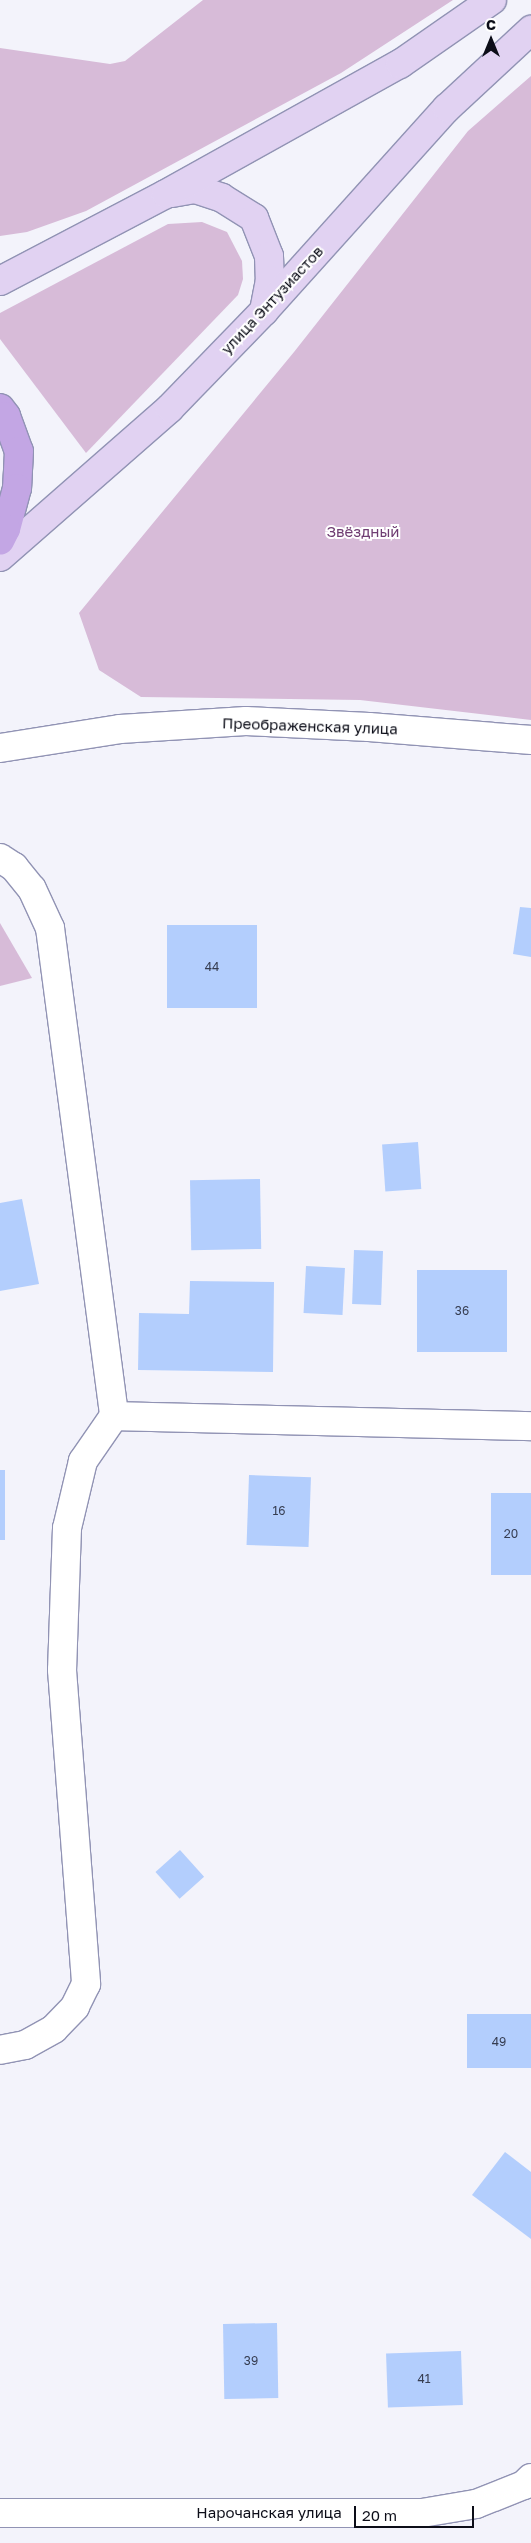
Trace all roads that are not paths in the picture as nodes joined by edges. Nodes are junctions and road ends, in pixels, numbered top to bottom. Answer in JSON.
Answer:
{"nodes":[{"id":1,"x":492,"y":0,"type":"edge"},
{"id":2,"x":531,"y":30,"type":"edge"},
{"id":3,"x":166,"y":194,"type":"junction"},
{"id":4,"x":0,"y":281,"type":"edge"},
{"id":5,"x":264,"y":311,"type":"junction"},
{"id":6,"x":0,"y":408,"type":"edge"},
{"id":7,"x":0,"y":541,"type":"edge"},
{"id":8,"x":0,"y":557,"type":"edge"},
{"id":9,"x":531,"y":740,"type":"edge"},
{"id":10,"x":0,"y":748,"type":"edge"},
{"id":11,"x":0,"y":858,"type":"edge"},
{"id":12,"x":114,"y":1416,"type":"junction"},
{"id":13,"x":531,"y":1426,"type":"edge"},
{"id":14,"x":0,"y":2050,"type":"edge"},
{"id":15,"x":531,"y":2478,"type":"edge"},
{"id":16,"x":0,"y":2513,"type":"edge"}],
"edges":[{"from":1,"to":3,"type":"main road"},
{"from":2,"to":5,"type":"main road","name":"улица Энтузиастов"},
{"from":3,"to":4,"type":"main road"},
{"from":3,"to":5,"type":"main road"},
{"from":5,"to":8,"type":"main road","name":"улица Энтузиастов"},
{"from":6,"to":7,"type":"main road"},
{"from":9,"to":10,"type":"street","name":"Преображенская улица"},
{"from":11,"to":12,"type":"street"},
{"from":12,"to":13,"type":"street"},
{"from":12,"to":14,"type":"street"},
{"from":15,"to":16,"type":"street","name":"Нарочанская улица"}]}
